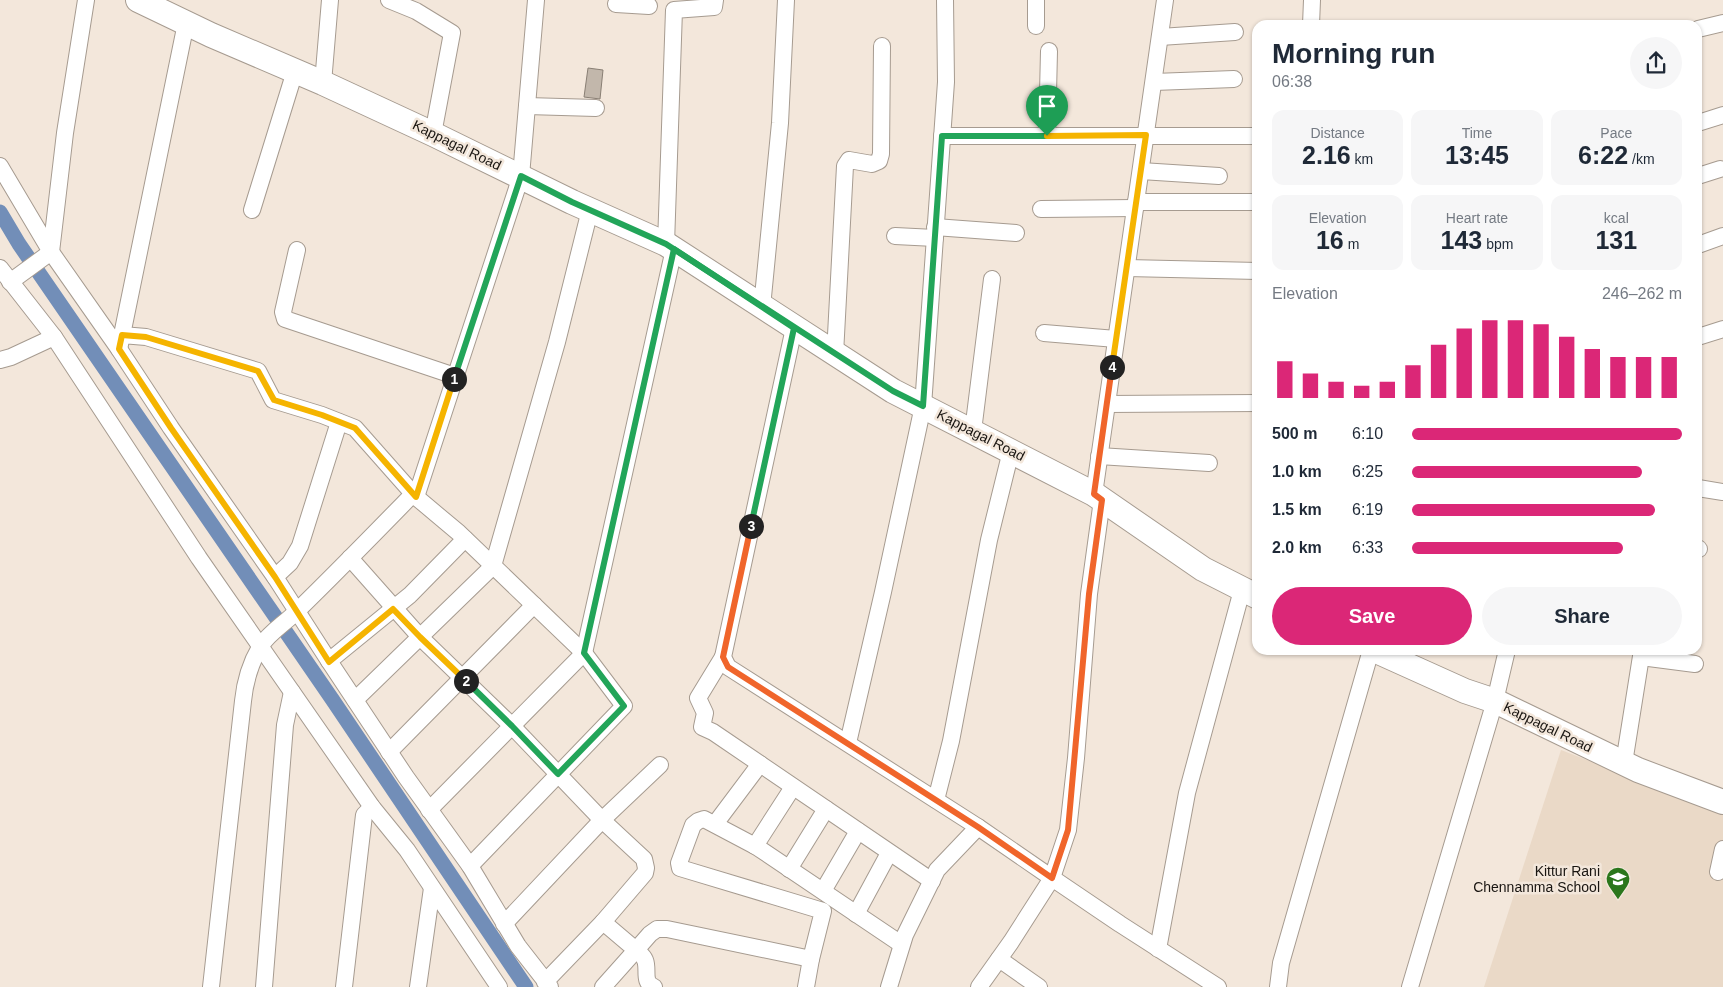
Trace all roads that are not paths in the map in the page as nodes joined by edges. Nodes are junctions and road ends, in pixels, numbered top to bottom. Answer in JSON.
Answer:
{"nodes":[{"id":1,"x":86,"y":0,"type":"edge"},
{"id":2,"x":138,"y":0,"type":"edge"},
{"id":3,"x":330,"y":0,"type":"edge"},
{"id":4,"x":389,"y":0,"type":"edge"},
{"id":5,"x":536,"y":0,"type":"edge"},
{"id":6,"x":715,"y":0,"type":"edge"},
{"id":7,"x":786,"y":0,"type":"edge"},
{"id":8,"x":945,"y":0,"type":"edge"},
{"id":9,"x":1036,"y":0,"type":"edge"},
{"id":10,"x":1165,"y":0,"type":"edge"},
{"id":11,"x":1312,"y":0,"type":"edge"},
{"id":12,"x":649,"y":3,"type":"edge"},
{"id":13,"x":616,"y":4,"type":"dead end"},
{"id":14,"x":416,"y":6,"type":"edge"},
{"id":15,"x":674,"y":10,"type":"junction"},
{"id":16,"x":1311,"y":20,"type":"edge"},
{"id":17,"x":186,"y":23,"type":"junction"},
{"id":18,"x":1723,"y":23,"type":"edge"},
{"id":19,"x":1036,"y":26,"type":"dead end"},
{"id":20,"x":1702,"y":28,"type":"edge"},
{"id":21,"x":1235,"y":32,"type":"dead end"},
{"id":22,"x":1160,"y":37,"type":"junction"},
{"id":23,"x":882,"y":46,"type":"dead end"},
{"id":24,"x":1049,"y":51,"type":"dead end"},
{"id":25,"x":296,"y":71,"type":"junction"},
{"id":26,"x":1234,"y":79,"type":"dead end"},
{"id":27,"x":1154,"y":82,"type":"junction"},
{"id":28,"x":323,"y":83,"type":"junction"},
{"id":29,"x":527,"y":106,"type":"junction"},
{"id":30,"x":596,"y":108,"type":"dead end"},
{"id":31,"x":1723,"y":115,"type":"edge"},
{"id":32,"x":1702,"y":122,"type":"edge"},
{"id":33,"x":434,"y":134,"type":"junction"},
{"id":34,"x":1146,"y":135,"type":"junction"},
{"id":35,"x":942,"y":136,"type":"junction"},
{"id":36,"x":1047,"y":136,"type":"junction"},
{"id":37,"x":1252,"y":136,"type":"edge"},
{"id":38,"x":0,"y":166,"type":"edge"},
{"id":39,"x":1720,"y":169,"type":"dead end"},
{"id":40,"x":1141,"y":171,"type":"junction"},
{"id":41,"x":1702,"y":175,"type":"edge"},
{"id":42,"x":521,"y":176,"type":"junction"},
{"id":43,"x":1219,"y":176,"type":"dead end"},
{"id":44,"x":1252,"y":202,"type":"edge"},
{"id":45,"x":1136,"y":205,"type":"junction"},
{"id":46,"x":1040,"y":209,"type":"dead end"},
{"id":47,"x":252,"y":210,"type":"dead end"},
{"id":48,"x":590,"y":210,"type":"junction"},
{"id":49,"x":935,"y":233,"type":"junction"},
{"id":50,"x":1016,"y":233,"type":"dead end"},
{"id":51,"x":895,"y":236,"type":"dead end"},
{"id":52,"x":1723,"y":236,"type":"edge"},
{"id":53,"x":1702,"y":244,"type":"edge"},
{"id":54,"x":670,"y":246,"type":"junction"},
{"id":55,"x":297,"y":250,"type":"dead end"},
{"id":56,"x":45,"y":257,"type":"junction"},
{"id":57,"x":1127,"y":268,"type":"junction"},
{"id":58,"x":1252,"y":271,"type":"edge"},
{"id":59,"x":3,"y":273,"type":"edge"},
{"id":60,"x":992,"y":279,"type":"dead end"},
{"id":61,"x":762,"y":307,"type":"junction"},
{"id":62,"x":794,"y":328,"type":"junction"},
{"id":63,"x":1723,"y":329,"type":"edge"},
{"id":64,"x":1044,"y":333,"type":"dead end"},
{"id":65,"x":1702,"y":335,"type":"edge"},
{"id":66,"x":54,"y":337,"type":"junction"},
{"id":67,"x":1116,"y":339,"type":"junction"},
{"id":68,"x":121,"y":342,"type":"junction"},
{"id":69,"x":835,"y":354,"type":"junction"},
{"id":70,"x":0,"y":360,"type":"edge"},
{"id":71,"x":455,"y":376,"type":"junction"},
{"id":72,"x":1252,"y":403,"type":"edge"},
{"id":73,"x":1107,"y":404,"type":"junction"},
{"id":74,"x":923,"y":406,"type":"junction"},
{"id":75,"x":339,"y":422,"type":"junction"},
{"id":76,"x":973,"y":431,"type":"junction"},
{"id":77,"x":1011,"y":450,"type":"junction"},
{"id":78,"x":1099,"y":456,"type":"junction"},
{"id":79,"x":1209,"y":463,"type":"dead end"},
{"id":80,"x":1702,"y":489,"type":"edge"},
{"id":81,"x":1723,"y":492,"type":"edge"},
{"id":82,"x":415,"y":495,"type":"junction"},
{"id":83,"x":1098,"y":497,"type":"junction"},
{"id":84,"x":465,"y":539,"type":"junction"},
{"id":85,"x":350,"y":558,"type":"junction"},
{"id":86,"x":494,"y":566,"type":"junction"},
{"id":87,"x":275,"y":577,"type":"junction"},
{"id":88,"x":1250,"y":594,"type":"edge"},
{"id":89,"x":534,"y":605,"type":"junction"},
{"id":90,"x":393,"y":609,"type":"junction"},
{"id":91,"x":294,"y":614,"type":"junction"},
{"id":92,"x":420,"y":637,"type":"junction"},
{"id":93,"x":263,"y":642,"type":"junction"},
{"id":94,"x":584,"y":653,"type":"junction"},
{"id":95,"x":1372,"y":655,"type":"edge"},
{"id":96,"x":1384,"y":655,"type":"edge"},
{"id":97,"x":1505,"y":655,"type":"edge"},
{"id":98,"x":1641,"y":655,"type":"edge"},
{"id":99,"x":1651,"y":655,"type":"edge"},
{"id":100,"x":723,"y":657,"type":"junction"},
{"id":101,"x":329,"y":662,"type":"junction"},
{"id":102,"x":1695,"y":664,"type":"dead end"},
{"id":103,"x":462,"y":678,"type":"junction"},
{"id":104,"x":292,"y":692,"type":"junction"},
{"id":105,"x":354,"y":700,"type":"junction"},
{"id":106,"x":1495,"y":701,"type":"junction"},
{"id":107,"x":512,"y":726,"type":"junction"},
{"id":108,"x":848,"y":743,"type":"junction"},
{"id":109,"x":389,"y":752,"type":"junction"},
{"id":110,"x":1624,"y":763,"type":"junction"},
{"id":111,"x":760,"y":764,"type":"junction"},
{"id":112,"x":660,"y":765,"type":"dead end"},
{"id":113,"x":558,"y":774,"type":"junction"},
{"id":114,"x":793,"y":787,"type":"junction"},
{"id":115,"x":936,"y":800,"type":"junction"},
{"id":116,"x":1723,"y":802,"type":"edge"},
{"id":117,"x":372,"y":808,"type":"junction"},
{"id":118,"x":826,"y":809,"type":"junction"},
{"id":119,"x":429,"y":810,"type":"junction"},
{"id":120,"x":602,"y":820,"type":"junction"},
{"id":121,"x":715,"y":824,"type":"junction"},
{"id":122,"x":978,"y":827,"type":"junction"},
{"id":123,"x":858,"y":832,"type":"junction"},
{"id":124,"x":755,"y":846,"type":"junction"},
{"id":125,"x":1723,"y":849,"type":"edge"},
{"id":126,"x":889,"y":853,"type":"junction"},
{"id":127,"x":470,"y":866,"type":"junction"},
{"id":128,"x":789,"y":869,"type":"junction"},
{"id":129,"x":1718,"y":872,"type":"dead end"},
{"id":130,"x":1052,"y":878,"type":"junction"},
{"id":131,"x":932,"y":882,"type":"junction"},
{"id":132,"x":432,"y":888,"type":"junction"},
{"id":133,"x":826,"y":893,"type":"junction"},
{"id":134,"x":823,"y":912,"type":"junction"},
{"id":135,"x":856,"y":914,"type":"junction"},
{"id":136,"x":603,"y":922,"type":"junction"},
{"id":137,"x":504,"y":924,"type":"junction"},
{"id":138,"x":901,"y":944,"type":"junction"},
{"id":139,"x":1158,"y":949,"type":"junction"},
{"id":140,"x":636,"y":950,"type":"junction"},
{"id":141,"x":811,"y":959,"type":"junction"},
{"id":142,"x":999,"y":959,"type":"junction"},
{"id":143,"x":547,"y":984,"type":"edge"},
{"id":144,"x":211,"y":987,"type":"edge"},
{"id":145,"x":264,"y":987,"type":"edge"},
{"id":146,"x":344,"y":987,"type":"edge"},
{"id":147,"x":418,"y":987,"type":"edge"},
{"id":148,"x":499,"y":987,"type":"edge"},
{"id":149,"x":602,"y":987,"type":"edge"},
{"id":150,"x":654,"y":987,"type":"edge"},
{"id":151,"x":806,"y":987,"type":"edge"},
{"id":152,"x":889,"y":987,"type":"edge"},
{"id":153,"x":979,"y":987,"type":"edge"},
{"id":154,"x":1040,"y":987,"type":"edge"},
{"id":155,"x":1218,"y":987,"type":"edge"},
{"id":156,"x":1278,"y":987,"type":"edge"},
{"id":157,"x":1410,"y":987,"type":"edge"}],
"edges":[{"from":1,"to":56,"type":"street"},
{"from":2,"to":17,"type":"main road","name":"Kappagal Road"},
{"from":3,"to":28,"type":"street"},
{"from":4,"to":14,"type":"street"},
{"from":5,"to":29,"type":"street"},
{"from":6,"to":15,"type":"street"},
{"from":7,"to":61,"type":"street"},
{"from":8,"to":35,"type":"street"},
{"from":9,"to":19,"type":"street"},
{"from":10,"to":22,"type":"street"},
{"from":11,"to":16,"type":"street"},
{"from":12,"to":13,"type":"street"},
{"from":12,"to":15,"type":"street"},
{"from":14,"to":33,"type":"street"},
{"from":15,"to":54,"type":"street"},
{"from":17,"to":25,"type":"main road","name":"Kappagal Road"},
{"from":17,"to":68,"type":"street"},
{"from":18,"to":20,"type":"street"},
{"from":21,"to":22,"type":"street"},
{"from":22,"to":27,"type":"street"},
{"from":23,"to":69,"type":"street"},
{"from":24,"to":36,"type":"street"},
{"from":25,"to":28,"type":"main road","name":"Kappagal Road"},
{"from":25,"to":47,"type":"street"},
{"from":26,"to":27,"type":"street"},
{"from":27,"to":34,"type":"street"},
{"from":28,"to":33,"type":"main road","name":"Kappagal Road"},
{"from":29,"to":30,"type":"street"},
{"from":29,"to":42,"type":"street"},
{"from":31,"to":32,"type":"street"},
{"from":33,"to":42,"type":"main road","name":"Kappagal Road"},
{"from":34,"to":36,"type":"street"},
{"from":34,"to":37,"type":"street"},
{"from":34,"to":40,"type":"street"},
{"from":35,"to":36,"type":"street"},
{"from":35,"to":49,"type":"street"},
{"from":38,"to":56,"type":"street"},
{"from":39,"to":41,"type":"street"},
{"from":40,"to":43,"type":"street"},
{"from":40,"to":45,"type":"street"},
{"from":42,"to":48,"type":"main road","name":"Kappagal Road"},
{"from":42,"to":71,"type":"street"},
{"from":44,"to":45,"type":"street"},
{"from":45,"to":46,"type":"street"},
{"from":45,"to":57,"type":"street"},
{"from":48,"to":54,"type":"main road","name":"Kappagal Road"},
{"from":48,"to":86,"type":"street"},
{"from":49,"to":50,"type":"street"},
{"from":49,"to":51,"type":"street"},
{"from":49,"to":74,"type":"street"},
{"from":52,"to":53,"type":"street"},
{"from":54,"to":61,"type":"main road","name":"Kappagal Road"},
{"from":54,"to":94,"type":"street"},
{"from":55,"to":71,"type":"street"},
{"from":56,"to":59,"type":"street"},
{"from":56,"to":68,"type":"street"},
{"from":57,"to":58,"type":"street"},
{"from":57,"to":67,"type":"street"},
{"from":59,"to":66,"type":"street"},
{"from":60,"to":76,"type":"street"},
{"from":61,"to":62,"type":"main road","name":"Kappagal Road"},
{"from":62,"to":69,"type":"main road","name":"Kappagal Road"},
{"from":62,"to":100,"type":"street"},
{"from":63,"to":65,"type":"street"},
{"from":64,"to":67,"type":"street"},
{"from":66,"to":70,"type":"street"},
{"from":66,"to":93,"type":"street"},
{"from":67,"to":73,"type":"street"},
{"from":68,"to":75,"type":"street"},
{"from":68,"to":87,"type":"street"},
{"from":69,"to":74,"type":"main road","name":"Kappagal Road"},
{"from":71,"to":82,"type":"street"},
{"from":72,"to":73,"type":"street"},
{"from":73,"to":78,"type":"street"},
{"from":74,"to":76,"type":"main road","name":"Kappagal Road"},
{"from":74,"to":108,"type":"street"},
{"from":75,"to":82,"type":"street"},
{"from":75,"to":87,"type":"street"},
{"from":76,"to":77,"type":"main road","name":"Kappagal Road"},
{"from":77,"to":83,"type":"main road","name":"Kappagal Road"},
{"from":77,"to":115,"type":"street"},
{"from":78,"to":79,"type":"street"},
{"from":78,"to":83,"type":"street"},
{"from":80,"to":81,"type":"street"},
{"from":82,"to":84,"type":"street"},
{"from":82,"to":85,"type":"street"},
{"from":83,"to":88,"type":"main road","name":"Kappagal Road"},
{"from":83,"to":130,"type":"street"},
{"from":84,"to":86,"type":"street"},
{"from":84,"to":90,"type":"street"},
{"from":85,"to":90,"type":"street"},
{"from":85,"to":91,"type":"street"},
{"from":86,"to":89,"type":"street"},
{"from":86,"to":92,"type":"street"},
{"from":87,"to":91,"type":"street"},
{"from":88,"to":139,"type":"street"},
{"from":89,"to":94,"type":"street"},
{"from":89,"to":103,"type":"street"},
{"from":90,"to":92,"type":"street"},
{"from":90,"to":101,"type":"street"},
{"from":91,"to":93,"type":"street"},
{"from":91,"to":101,"type":"street"},
{"from":92,"to":103,"type":"street"},
{"from":92,"to":105,"type":"street"},
{"from":93,"to":104,"type":"street"},
{"from":93,"to":144,"type":"street"},
{"from":94,"to":107,"type":"street"},
{"from":94,"to":113,"type":"street"},
{"from":95,"to":156,"type":"street"},
{"from":96,"to":106,"type":"main road","name":"Kappagal Road"},
{"from":97,"to":106,"type":"street"},
{"from":98,"to":110,"type":"street"},
{"from":99,"to":102,"type":"street"},
{"from":100,"to":108,"type":"street"},
{"from":100,"to":111,"type":"street"},
{"from":101,"to":105,"type":"street"},
{"from":103,"to":107,"type":"street"},
{"from":103,"to":109,"type":"street"},
{"from":104,"to":117,"type":"street"},
{"from":104,"to":145,"type":"street"},
{"from":105,"to":109,"type":"street"},
{"from":106,"to":110,"type":"main road","name":"Kappagal Road"},
{"from":106,"to":157,"type":"street"},
{"from":107,"to":113,"type":"street"},
{"from":107,"to":119,"type":"street"},
{"from":108,"to":115,"type":"street"},
{"from":109,"to":119,"type":"street"},
{"from":110,"to":116,"type":"main road","name":"Kappagal Road"},
{"from":111,"to":114,"type":"street"},
{"from":111,"to":121,"type":"street"},
{"from":112,"to":120,"type":"street"},
{"from":113,"to":120,"type":"street"},
{"from":113,"to":127,"type":"street"},
{"from":114,"to":118,"type":"street"},
{"from":114,"to":124,"type":"street"},
{"from":115,"to":122,"type":"street"},
{"from":117,"to":132,"type":"street"},
{"from":117,"to":146,"type":"street"},
{"from":118,"to":123,"type":"street"},
{"from":118,"to":128,"type":"street"},
{"from":119,"to":127,"type":"street"},
{"from":120,"to":136,"type":"street"},
{"from":120,"to":137,"type":"street"},
{"from":121,"to":124,"type":"street"},
{"from":121,"to":134,"type":"street"},
{"from":122,"to":130,"type":"street"},
{"from":122,"to":131,"type":"street"},
{"from":123,"to":126,"type":"street"},
{"from":123,"to":133,"type":"street"},
{"from":124,"to":128,"type":"street"},
{"from":125,"to":129,"type":"street"},
{"from":126,"to":131,"type":"street"},
{"from":126,"to":135,"type":"street"},
{"from":127,"to":137,"type":"street"},
{"from":128,"to":133,"type":"street"},
{"from":130,"to":139,"type":"street"},
{"from":130,"to":142,"type":"street"},
{"from":131,"to":138,"type":"street"},
{"from":132,"to":147,"type":"street"},
{"from":132,"to":148,"type":"street"},
{"from":133,"to":134,"type":"street"},
{"from":133,"to":135,"type":"street"},
{"from":134,"to":141,"type":"street"},
{"from":135,"to":138,"type":"street"},
{"from":136,"to":140,"type":"street"},
{"from":136,"to":143,"type":"street"},
{"from":137,"to":143,"type":"street"},
{"from":138,"to":152,"type":"street"},
{"from":139,"to":155,"type":"street"},
{"from":140,"to":141,"type":"street"},
{"from":140,"to":149,"type":"street"},
{"from":140,"to":150,"type":"street"},
{"from":141,"to":151,"type":"street"},
{"from":142,"to":153,"type":"street"},
{"from":142,"to":154,"type":"street"}]}
